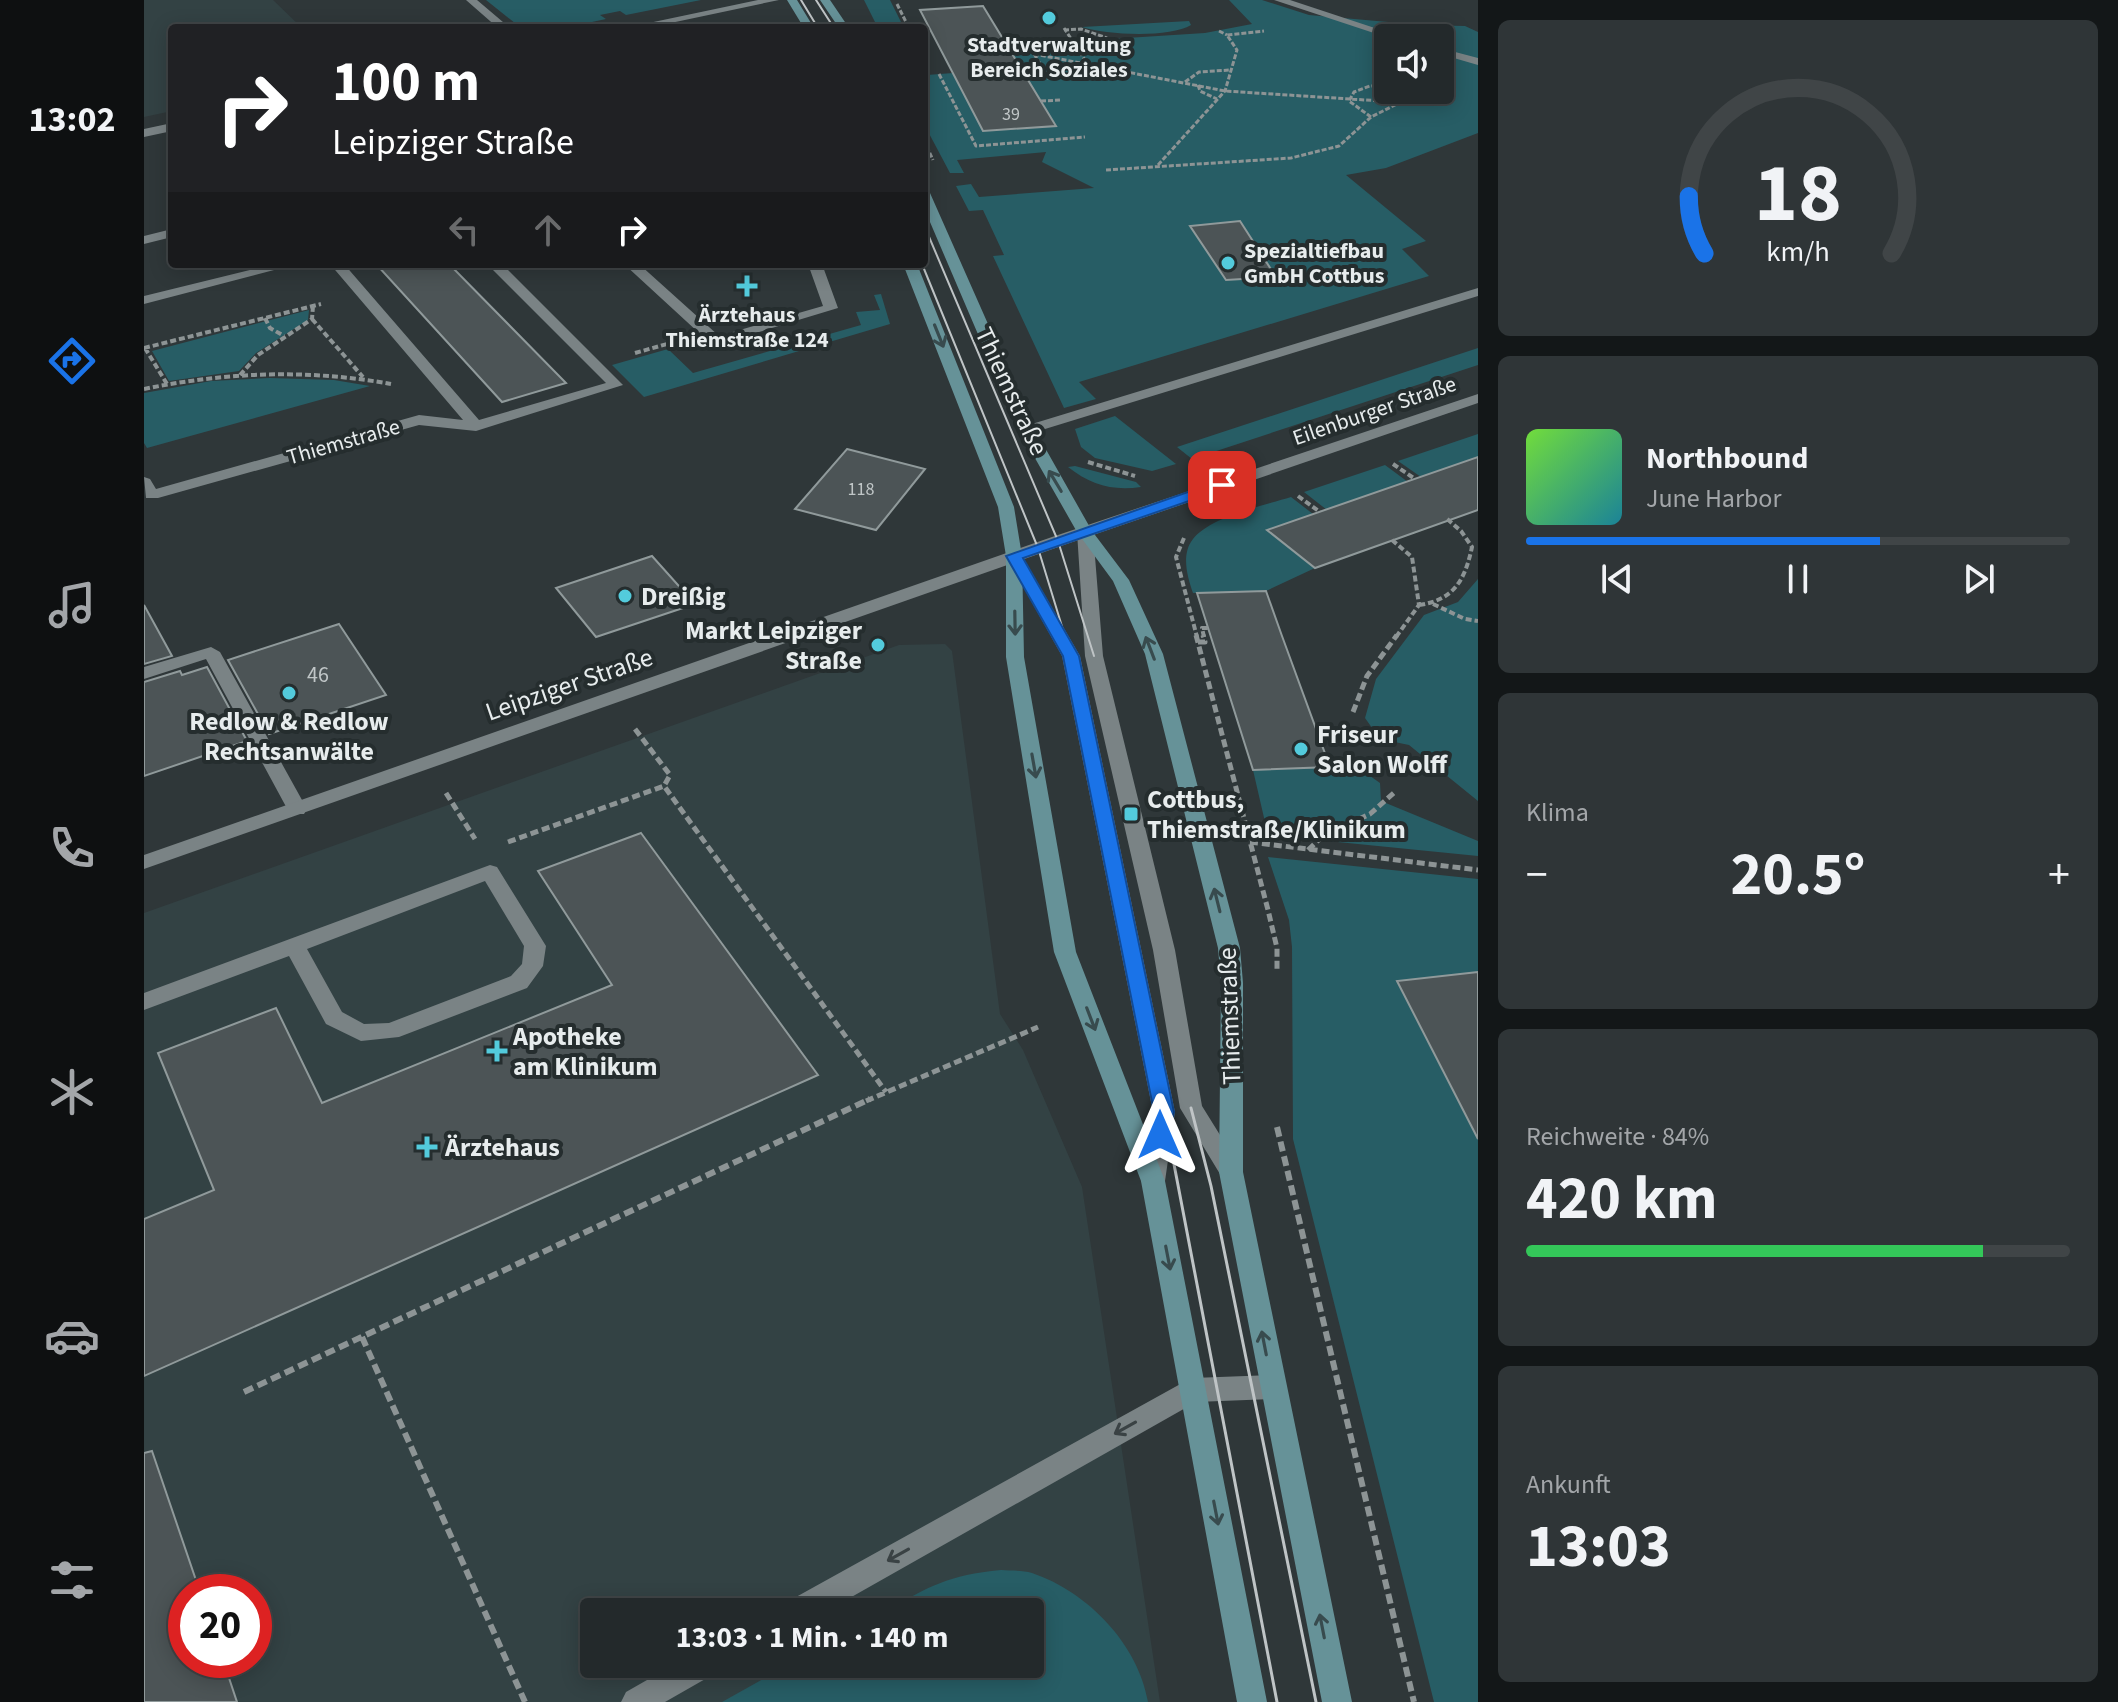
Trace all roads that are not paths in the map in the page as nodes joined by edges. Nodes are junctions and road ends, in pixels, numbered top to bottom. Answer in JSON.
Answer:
{"nodes":[{"id":1,"x":471,"y":0,"type":"edge"},
{"id":2,"x":774,"y":0,"type":"edge"},
{"id":3,"x":792,"y":0,"type":"edge"},
{"id":4,"x":825,"y":0,"type":"edge"},
{"id":5,"x":1279,"y":0,"type":"edge"},
{"id":6,"x":500,"y":24,"type":"edge"},
{"id":7,"x":651,"y":24,"type":"edge"},
{"id":8,"x":807,"y":24,"type":"edge"},
{"id":9,"x":841,"y":24,"type":"edge"},
{"id":10,"x":1374,"y":30,"type":"edge"},
{"id":11,"x":1454,"y":55,"type":"edge"},
{"id":12,"x":1478,"y":62,"type":"edge"},
{"id":13,"x":168,"y":128,"type":"edge"},
{"id":14,"x":144,"y":133,"type":"edge"},
{"id":15,"x":928,"y":202,"type":"edge"},
{"id":16,"x":168,"y":234,"type":"edge"},
{"id":17,"x":144,"y":240,"type":"edge"},
{"id":18,"x":274,"y":268,"type":"edge"},
{"id":19,"x":340,"y":268,"type":"edge"},
{"id":20,"x":498,"y":268,"type":"edge"},
{"id":21,"x":635,"y":268,"type":"edge"},
{"id":22,"x":816,"y":268,"type":"edge"},
{"id":23,"x":912,"y":268,"type":"edge"},
{"id":24,"x":1478,"y":292,"type":"edge"},
{"id":25,"x":144,"y":300,"type":"edge"},
{"id":26,"x":1478,"y":398,"type":"edge"},
{"id":27,"x":476,"y":426,"type":"junction"},
{"id":28,"x":1027,"y":430,"type":"junction"},
{"id":29,"x":144,"y":482,"type":"edge"},
{"id":30,"x":1085,"y":532,"type":"junction"},
{"id":31,"x":1058,"y":541,"type":"joint"},
{"id":32,"x":1014,"y":556,"type":"junction"},
{"id":33,"x":144,"y":673,"type":"edge"},
{"id":34,"x":297,"y":809,"type":"junction"},
{"id":35,"x":144,"y":862,"type":"edge"},
{"id":36,"x":294,"y":945,"type":"junction"},
{"id":37,"x":144,"y":1002,"type":"edge"},
{"id":38,"x":1231,"y":1172,"type":"junction"},
{"id":39,"x":1153,"y":1181,"type":"junction"},
{"id":40,"x":1273,"y":1387,"type":"junction"},
{"id":41,"x":1193,"y":1390,"type":"junction"},
{"id":42,"x":822,"y":1598,"type":"edge"},
{"id":43,"x":679,"y":1678,"type":"edge"},
{"id":44,"x":636,"y":1702,"type":"edge"},
{"id":45,"x":1252,"y":1702,"type":"edge"},
{"id":46,"x":1337,"y":1702,"type":"edge"}],
"edges":[{"from":1,"to":6,"type":"street"},
{"from":2,"to":7,"type":"street"},
{"from":3,"to":8,"type":"main road"},
{"from":4,"to":9,"type":"main road"},
{"from":5,"to":10,"type":"street"},
{"from":11,"to":12,"type":"street"},
{"from":13,"to":14,"type":"street"},
{"from":15,"to":28,"type":"main road","name":"Thiemstraße"},
{"from":16,"to":17,"type":"street"},
{"from":18,"to":25,"type":"street"},
{"from":19,"to":27,"type":"street"},
{"from":20,"to":27,"type":"street","name":"Thiemstraße"},
{"from":21,"to":22,"type":"street"},
{"from":23,"to":32,"type":"main road","name":"Thiemstraße","one_way":true},
{"from":24,"to":28,"type":"street"},
{"from":26,"to":30,"type":"street","name":"Eilenburger Straße"},
{"from":27,"to":29,"type":"street","name":"Thiemstraße"},
{"from":30,"to":28,"type":"main road","name":"Thiemstraße","one_way":true},
{"from":30,"to":31,"type":"street","name":"Eilenburger Straße"},
{"from":30,"to":38,"type":"street"},
{"from":38,"to":30,"type":"main road","name":"Thiemstraße","one_way":true},
{"from":31,"to":32,"type":"street","name":"Leipziger Straße"},
{"from":32,"to":34,"type":"street","name":"Leipziger Straße"},
{"from":32,"to":39,"type":"main road","name":"Thiemstraße","one_way":true},
{"from":32,"to":39,"type":"street"},
{"from":33,"to":34,"type":"street"},
{"from":34,"to":35,"type":"street","name":"Leipziger Straße"},
{"from":36,"to":36,"type":"street"},
{"from":36,"to":37,"type":"street"},
{"from":40,"to":38,"type":"main road","name":"Thiemstraße","one_way":true},
{"from":39,"to":41,"type":"main road","name":"Thiemstraße","one_way":true},
{"from":40,"to":41,"type":"street"},
{"from":46,"to":40,"type":"main road","name":"Thiemstraße","one_way":true},
{"from":41,"to":42,"type":"street","one_way":true},
{"from":41,"to":45,"type":"main road","name":"Thiemstraße","one_way":true},
{"from":43,"to":44,"type":"street"}]}
